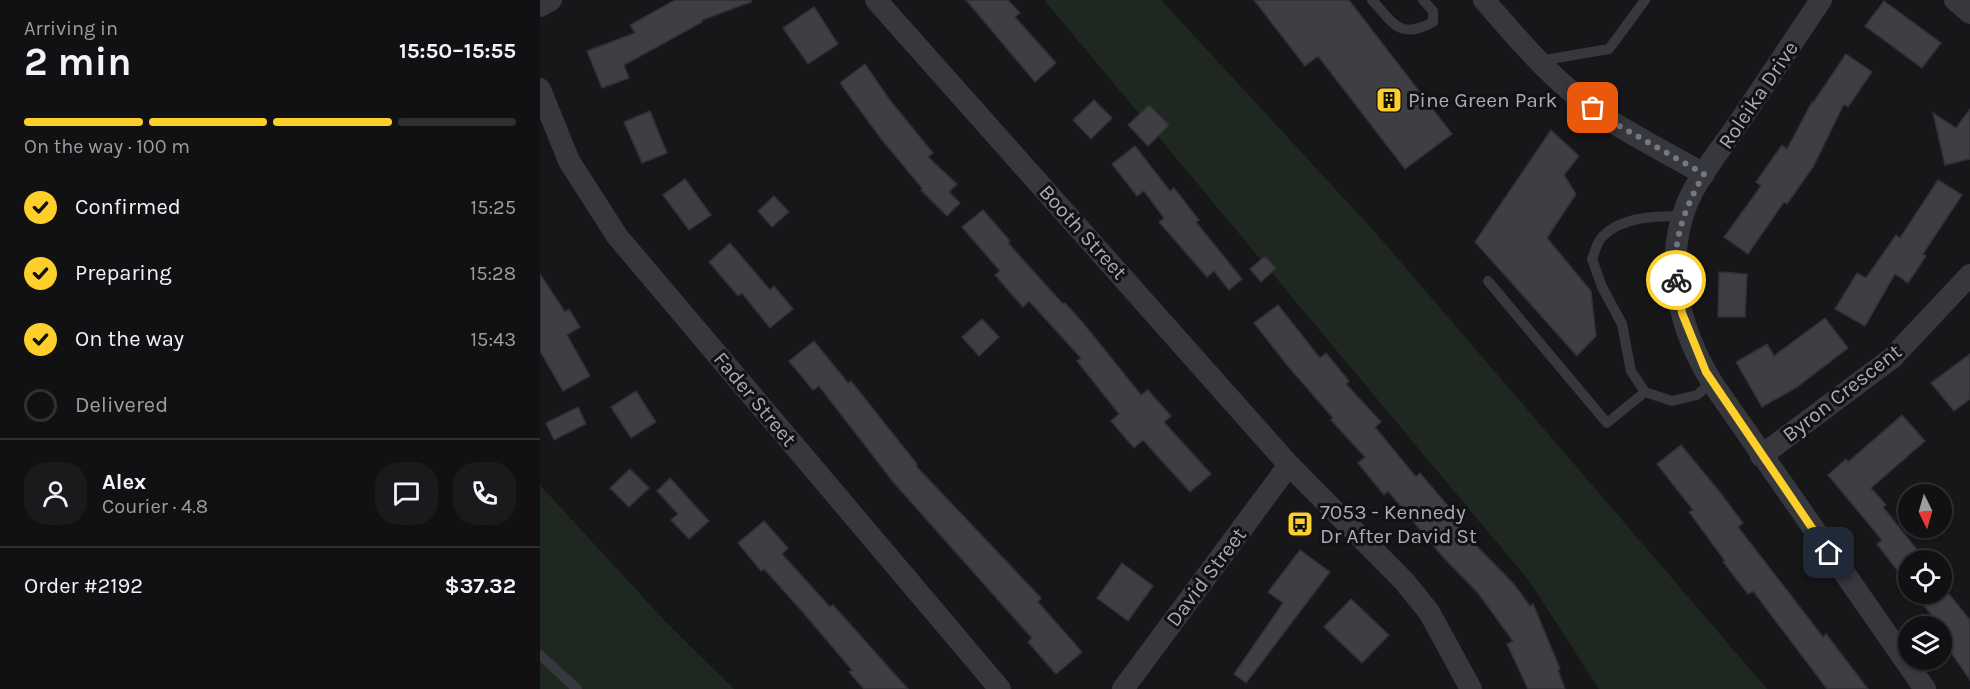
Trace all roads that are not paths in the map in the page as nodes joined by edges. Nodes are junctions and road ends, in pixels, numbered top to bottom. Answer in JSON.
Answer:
{"nodes":[{"id":1,"x":550,"y":0,"type":"edge"},
{"id":2,"x":876,"y":0,"type":"edge"},
{"id":3,"x":1372,"y":0,"type":"edge"},
{"id":4,"x":1423,"y":0,"type":"edge"},
{"id":5,"x":1484,"y":0,"type":"edge"},
{"id":6,"x":1645,"y":0,"type":"edge"},
{"id":7,"x":1821,"y":0,"type":"edge"},
{"id":8,"x":1955,"y":0,"type":"edge"},
{"id":9,"x":540,"y":6,"type":"edge"},
{"id":10,"x":1970,"y":13,"type":"edge"},
{"id":11,"x":1539,"y":61,"type":"junction"},
{"id":12,"x":540,"y":89,"type":"edge"},
{"id":13,"x":1704,"y":174,"type":"junction"},
{"id":14,"x":1684,"y":216,"type":"junction"},
{"id":15,"x":1970,"y":275,"type":"edge"},
{"id":16,"x":1488,"y":281,"type":"dead end"},
{"id":17,"x":1712,"y":382,"type":"junction"},
{"id":18,"x":1644,"y":392,"type":"junction"},
{"id":19,"x":1761,"y":456,"type":"junction"},
{"id":20,"x":1289,"y":465,"type":"junction"},
{"id":21,"x":540,"y":655,"type":"edge"},
{"id":22,"x":577,"y":689,"type":"edge"},
{"id":23,"x":1000,"y":689,"type":"edge"},
{"id":24,"x":1123,"y":689,"type":"edge"},
{"id":25,"x":1471,"y":689,"type":"edge"},
{"id":26,"x":1924,"y":689,"type":"edge"}],
"edges":[{"from":1,"to":9,"type":"street"},
{"from":2,"to":20,"type":"street","name":"Booth Street"},
{"from":3,"to":4,"type":"lane"},
{"from":5,"to":11,"type":"street"},
{"from":6,"to":11,"type":"lane"},
{"from":7,"to":13,"type":"street","name":"Roleika Drive"},
{"from":8,"to":10,"type":"street"},
{"from":11,"to":13,"type":"street"},
{"from":12,"to":23,"type":"street","name":"Fader Street"},
{"from":13,"to":14,"type":"street","name":"Roleika Drive"},
{"from":14,"to":17,"type":"street","name":"Roleika Drive"},
{"from":14,"to":18,"type":"lane"},
{"from":15,"to":19,"type":"street","name":"Byron Crescent"},
{"from":16,"to":18,"type":"lane"},
{"from":17,"to":18,"type":"lane"},
{"from":17,"to":19,"type":"street","name":"Roleika Drive"},
{"from":19,"to":26,"type":"street","name":"Roleika Drive"},
{"from":20,"to":24,"type":"street","name":"David Street"},
{"from":20,"to":25,"type":"street","name":"Booth Street"},
{"from":21,"to":22,"type":"lane"}]}
